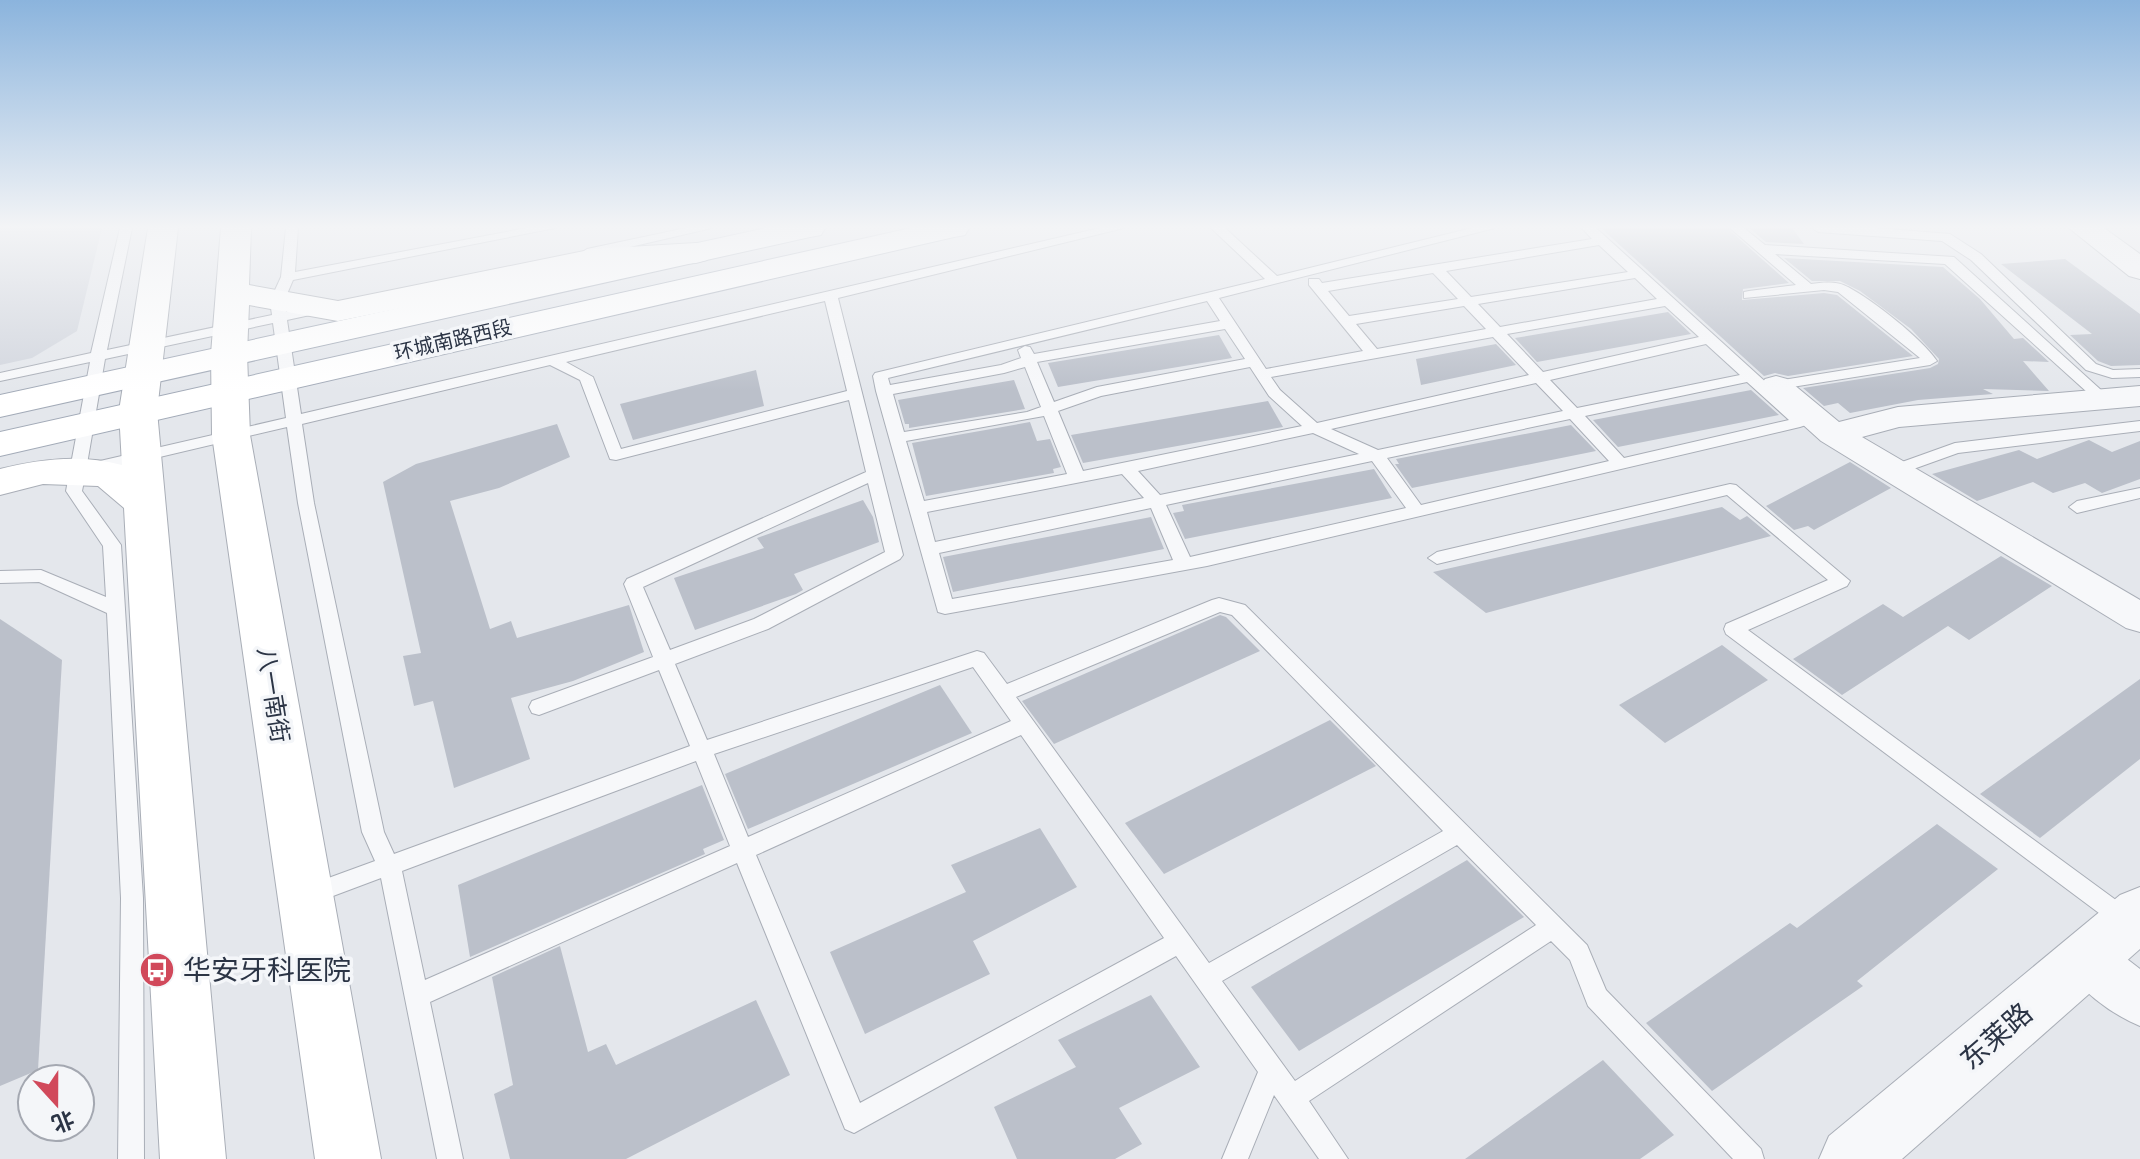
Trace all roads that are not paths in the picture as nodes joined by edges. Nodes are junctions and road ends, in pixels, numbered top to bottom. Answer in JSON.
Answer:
{"nodes":[{"id":1,"x":115,"y":282,"type":"edge"},
{"id":2,"x":156,"y":282,"type":"edge"},
{"id":3,"x":244,"y":282,"type":"edge"},
{"id":4,"x":273,"y":282,"type":"edge"},
{"id":5,"x":402,"y":282,"type":"edge"},
{"id":6,"x":480,"y":282,"type":"edge"},
{"id":7,"x":509,"y":282,"type":"edge"},
{"id":8,"x":712,"y":282,"type":"edge"},
{"id":9,"x":886,"y":282,"type":"edge"},
{"id":10,"x":1266,"y":282,"type":"edge"},
{"id":11,"x":1314,"y":282,"type":"edge"},
{"id":12,"x":1356,"y":282,"type":"edge"},
{"id":13,"x":1450,"y":282,"type":"edge"},
{"id":14,"x":1587,"y":282,"type":"edge"},
{"id":15,"x":1647,"y":282,"type":"edge"},
{"id":16,"x":1801,"y":282,"type":"edge"},
{"id":17,"x":1973,"y":282,"type":"edge"},
{"id":18,"x":2002,"y":282,"type":"edge"},
{"id":19,"x":1319,"y":288,"type":"junction"},
{"id":20,"x":1809,"y":289,"type":"junction"},
{"id":21,"x":831,"y":295,"type":"junction"},
{"id":22,"x":1749,"y":295,"type":"dead end"},
{"id":23,"x":1211,"y":296,"type":"junction"},
{"id":24,"x":1468,"y":301,"type":"junction"},
{"id":25,"x":1668,"y":301,"type":"junction"},
{"id":26,"x":1346,"y":321,"type":"junction"},
{"id":27,"x":1229,"y":324,"type":"junction"},
{"id":28,"x":1497,"y":332,"type":"junction"},
{"id":29,"x":253,"y":337,"type":"junction"},
{"id":30,"x":1709,"y":339,"type":"junction"},
{"id":31,"x":1022,"y":341,"type":"junction"},
{"id":32,"x":1373,"y":354,"type":"junction"},
{"id":33,"x":550,"y":360,"type":"junction"},
{"id":34,"x":1030,"y":360,"type":"junction"},
{"id":35,"x":1258,"y":368,"type":"junction"},
{"id":36,"x":96,"y":370,"type":"junction"},
{"id":37,"x":2140,"y":373,"type":"edge"},
{"id":38,"x":0,"y":377,"type":"edge"},
{"id":39,"x":288,"y":377,"type":"junction"},
{"id":40,"x":1539,"y":377,"type":"junction"},
{"id":41,"x":1763,"y":382,"type":"junction"},
{"id":42,"x":884,"y":391,"type":"junction"},
{"id":43,"x":856,"y":393,"type":"junction"},
{"id":44,"x":2140,"y":396,"type":"edge"},
{"id":45,"x":142,"y":397,"type":"junction"},
{"id":46,"x":2103,"y":399,"type":"junction"},
{"id":47,"x":0,"y":406,"type":"edge"},
{"id":48,"x":1049,"y":409,"type":"junction"},
{"id":49,"x":1574,"y":414,"type":"junction"},
{"id":50,"x":294,"y":420,"type":"junction"},
{"id":51,"x":86,"y":424,"type":"junction"},
{"id":52,"x":2140,"y":426,"type":"edge"},
{"id":53,"x":1312,"y":427,"type":"junction"},
{"id":54,"x":1833,"y":434,"type":"junction"},
{"id":55,"x":897,"y":438,"type":"junction"},
{"id":56,"x":0,"y":444,"type":"edge"},
{"id":57,"x":1376,"y":455,"type":"junction"},
{"id":58,"x":1621,"y":464,"type":"junction"},
{"id":59,"x":1126,"y":468,"type":"junction"},
{"id":60,"x":1894,"y":471,"type":"junction"},
{"id":61,"x":78,"y":472,"type":"junction"},
{"id":62,"x":875,"y":474,"type":"junction"},
{"id":63,"x":1077,"y":477,"type":"junction"},
{"id":64,"x":0,"y":482,"type":"edge"},
{"id":65,"x":0,"y":491,"type":"edge"},
{"id":66,"x":2140,"y":493,"type":"edge"},
{"id":67,"x":1156,"y":501,"type":"junction"},
{"id":68,"x":145,"y":503,"type":"junction"},
{"id":69,"x":2077,"y":507,"type":"dead end"},
{"id":70,"x":917,"y":508,"type":"junction"},
{"id":71,"x":1417,"y":511,"type":"junction"},
{"id":72,"x":929,"y":549,"type":"junction"},
{"id":73,"x":1437,"y":558,"type":"dead end"},
{"id":74,"x":1184,"y":564,"type":"junction"},
{"id":75,"x":0,"y":577,"type":"edge"},
{"id":76,"x":115,"y":609,"type":"junction"},
{"id":77,"x":2140,"y":618,"type":"edge"},
{"id":78,"x":666,"y":662,"type":"junction"},
{"id":79,"x":1003,"y":694,"type":"junction"},
{"id":80,"x":539,"y":707,"type":"dead end"},
{"id":81,"x":1025,"y":724,"type":"junction"},
{"id":82,"x":702,"y":750,"type":"junction"},
{"id":83,"x":1459,"y":833,"type":"junction"},
{"id":84,"x":743,"y":850,"type":"junction"},
{"id":85,"x":389,"y":866,"type":"junction"},
{"id":86,"x":306,"y":896,"type":"junction"},
{"id":87,"x":1553,"y":927,"type":"junction"},
{"id":88,"x":2119,"y":931,"type":"edge"},
{"id":89,"x":1180,"y":942,"type":"junction"},
{"id":90,"x":1205,"y":978,"type":"junction"},
{"id":91,"x":417,"y":996,"type":"junction"},
{"id":92,"x":2140,"y":1001,"type":"edge"},
{"id":93,"x":1271,"y":1070,"type":"junction"},
{"id":94,"x":1291,"y":1098,"type":"junction"},
{"id":95,"x":131,"y":1159,"type":"edge"},
{"id":96,"x":193,"y":1159,"type":"edge"},
{"id":97,"x":348,"y":1159,"type":"edge"},
{"id":98,"x":450,"y":1159,"type":"edge"},
{"id":99,"x":1235,"y":1159,"type":"edge"},
{"id":100,"x":1335,"y":1159,"type":"edge"},
{"id":101,"x":1751,"y":1159,"type":"edge"},
{"id":102,"x":1852,"y":1159,"type":"edge"}],
"edges":[{"from":1,"to":36,"type":"lane"},
{"from":2,"to":45,"type":"main road"},
{"from":3,"to":29,"type":"main road","name":"八一南街"},
{"from":4,"to":29,"type":"lane"},
{"from":5,"to":29,"type":"lane"},
{"from":6,"to":29,"type":"main road"},
{"from":7,"to":29,"type":"main road","name":"环城南路西段"},
{"from":8,"to":39,"type":"main road","name":"环城南路西段"},
{"from":9,"to":21,"type":"lane"},
{"from":10,"to":23,"type":"lane"},
{"from":11,"to":19,"type":"lane"},
{"from":12,"to":19,"type":"lane"},
{"from":13,"to":24,"type":"lane"},
{"from":14,"to":24,"type":"lane"},
{"from":15,"to":25,"type":"lane"},
{"from":16,"to":20,"type":"lane"},
{"from":17,"to":46,"type":"lane"},
{"from":18,"to":37,"type":"lane"},
{"from":19,"to":26,"type":"lane"},
{"from":20,"to":22,"type":"lane"},
{"from":20,"to":41,"type":"lane"},
{"from":21,"to":33,"type":"lane"},
{"from":21,"to":43,"type":"lane"},
{"from":23,"to":27,"type":"lane"},
{"from":23,"to":31,"type":"lane"},
{"from":24,"to":26,"type":"lane"},
{"from":24,"to":28,"type":"lane"},
{"from":25,"to":28,"type":"lane"},
{"from":25,"to":30,"type":"lane"},
{"from":26,"to":32,"type":"lane"},
{"from":27,"to":34,"type":"lane"},
{"from":27,"to":35,"type":"lane"},
{"from":28,"to":32,"type":"lane"},
{"from":28,"to":40,"type":"lane"},
{"from":29,"to":39,"type":"main road","name":"环城南路西段"},
{"from":29,"to":39,"type":"lane"},
{"from":29,"to":45,"type":"main road","name":"环城南路西段"},
{"from":29,"to":45,"type":"lane"},
{"from":29,"to":50,"type":"lane"},
{"from":29,"to":86,"type":"main road","name":"八一南街"},
{"from":30,"to":40,"type":"lane"},
{"from":30,"to":41,"type":"lane"},
{"from":31,"to":34,"type":"lane"},
{"from":31,"to":42,"type":"lane"},
{"from":32,"to":35,"type":"lane"},
{"from":33,"to":43,"type":"lane"},
{"from":33,"to":50,"type":"lane"},
{"from":34,"to":42,"type":"lane"},
{"from":34,"to":48,"type":"lane"},
{"from":35,"to":48,"type":"lane"},
{"from":35,"to":53,"type":"lane"},
{"from":36,"to":38,"type":"lane"},
{"from":36,"to":45,"type":"main road","name":"环城南路西段"},
{"from":36,"to":47,"type":"main road","name":"环城南路西段"},
{"from":36,"to":51,"type":"lane"},
{"from":39,"to":50,"type":"lane"},
{"from":40,"to":49,"type":"lane"},
{"from":40,"to":53,"type":"lane"},
{"from":41,"to":49,"type":"lane"},
{"from":41,"to":54,"type":"street"},
{"from":41,"to":58,"type":"lane"},
{"from":42,"to":55,"type":"lane"},
{"from":43,"to":62,"type":"lane"},
{"from":44,"to":46,"type":"street"},
{"from":45,"to":51,"type":"main road","name":"环城南路西段"},
{"from":45,"to":61,"type":"lane"},
{"from":45,"to":68,"type":"main road"},
{"from":46,"to":54,"type":"street"},
{"from":48,"to":55,"type":"lane"},
{"from":48,"to":63,"type":"lane"},
{"from":49,"to":57,"type":"lane"},
{"from":49,"to":58,"type":"lane"},
{"from":50,"to":85,"type":"lane"},
{"from":51,"to":56,"type":"main road","name":"环城南路西段"},
{"from":51,"to":61,"type":"lane"},
{"from":52,"to":60,"type":"lane"},
{"from":53,"to":57,"type":"lane"},
{"from":53,"to":59,"type":"lane"},
{"from":54,"to":60,"type":"street"},
{"from":55,"to":70,"type":"lane"},
{"from":57,"to":67,"type":"lane"},
{"from":57,"to":71,"type":"lane"},
{"from":58,"to":71,"type":"lane"},
{"from":59,"to":63,"type":"lane"},
{"from":59,"to":67,"type":"lane"},
{"from":60,"to":77,"type":"street"},
{"from":61,"to":64,"type":"main road"},
{"from":61,"to":65,"type":"lane"},
{"from":61,"to":68,"type":"main road"},
{"from":61,"to":76,"type":"lane"},
{"from":62,"to":78,"type":"lane"},
{"from":62,"to":78,"type":"lane"},
{"from":63,"to":70,"type":"lane"},
{"from":66,"to":69,"type":"lane"},
{"from":67,"to":72,"type":"lane"},
{"from":67,"to":74,"type":"lane"},
{"from":68,"to":96,"type":"main road"},
{"from":70,"to":72,"type":"lane"},
{"from":71,"to":74,"type":"lane"},
{"from":72,"to":74,"type":"lane"},
{"from":73,"to":88,"type":"lane"},
{"from":75,"to":76,"type":"lane"},
{"from":76,"to":95,"type":"lane"},
{"from":78,"to":80,"type":"lane"},
{"from":78,"to":82,"type":"lane"},
{"from":79,"to":81,"type":"lane"},
{"from":79,"to":82,"type":"lane"},
{"from":79,"to":83,"type":"lane"},
{"from":81,"to":84,"type":"lane"},
{"from":81,"to":89,"type":"lane"},
{"from":82,"to":84,"type":"lane"},
{"from":82,"to":85,"type":"lane"},
{"from":83,"to":87,"type":"lane"},
{"from":83,"to":90,"type":"lane"},
{"from":84,"to":89,"type":"lane"},
{"from":84,"to":91,"type":"lane"},
{"from":85,"to":86,"type":"lane"},
{"from":85,"to":91,"type":"lane"},
{"from":86,"to":97,"type":"main road","name":"八一南街"},
{"from":87,"to":94,"type":"lane"},
{"from":87,"to":101,"type":"lane"},
{"from":88,"to":92,"type":"street"},
{"from":88,"to":102,"type":"street","name":"东莱路"},
{"from":89,"to":90,"type":"lane"},
{"from":90,"to":93,"type":"lane"},
{"from":91,"to":98,"type":"lane"},
{"from":93,"to":94,"type":"lane"},
{"from":93,"to":99,"type":"lane"},
{"from":94,"to":100,"type":"lane"}]}
